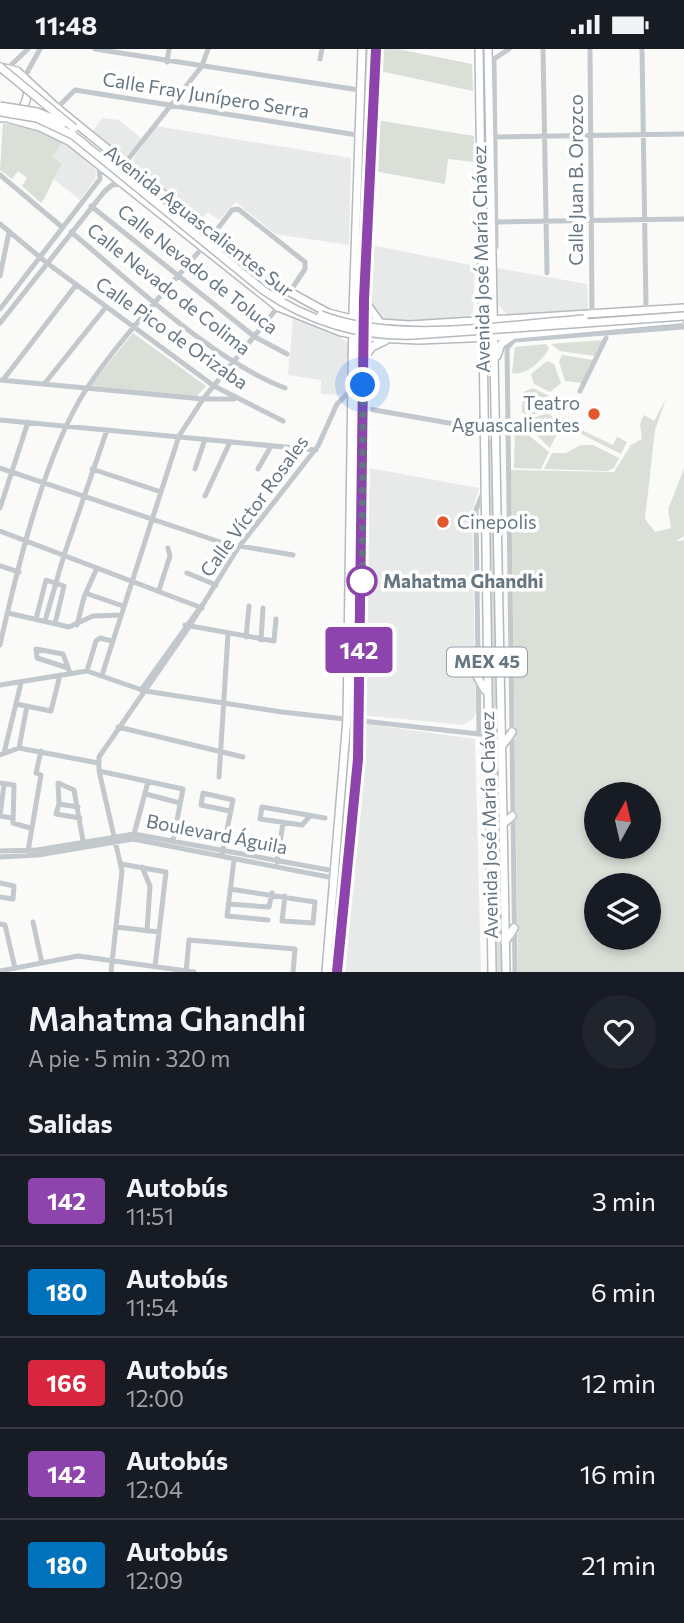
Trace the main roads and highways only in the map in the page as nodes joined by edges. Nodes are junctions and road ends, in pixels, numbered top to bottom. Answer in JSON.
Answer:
{"nodes":[{"id":1,"x":362,"y":49,"type":"edge"},
{"id":2,"x":376,"y":49,"type":"edge"},
{"id":3,"x":479,"y":49,"type":"edge"},
{"id":4,"x":488,"y":49,"type":"edge"},
{"id":5,"x":3,"y":66,"type":"edge"},
{"id":6,"x":25,"y":80,"type":"junction"},
{"id":7,"x":359,"y":94,"type":"junction"},
{"id":8,"x":0,"y":106,"type":"edge"},
{"id":9,"x":57,"y":108,"type":"junction"},
{"id":10,"x":0,"y":112,"type":"edge"},
{"id":11,"x":4,"y":118,"type":"edge"},
{"id":12,"x":40,"y":127,"type":"junction"},
{"id":13,"x":74,"y":128,"type":"junction"},
{"id":14,"x":372,"y":130,"type":"junction"},
{"id":15,"x":357,"y":135,"type":"junction"},
{"id":16,"x":369,"y":172,"type":"junction"},
{"id":17,"x":364,"y":299,"type":"junction"},
{"id":18,"x":353,"y":303,"type":"junction"},
{"id":19,"x":492,"y":304,"type":"junction"},
{"id":20,"x":481,"y":306,"type":"junction"},
{"id":21,"x":684,"y":308,"type":"edge"},
{"id":22,"x":650,"y":311,"type":"junction"},
{"id":23,"x":552,"y":314,"type":"junction"},
{"id":24,"x":684,"y":317,"type":"edge"},
{"id":25,"x":345,"y":318,"type":"junction"},
{"id":26,"x":508,"y":318,"type":"junction"},
{"id":27,"x":492,"y":319,"type":"junction"},
{"id":28,"x":482,"y":320,"type":"junction"},
{"id":29,"x":468,"y":321,"type":"junction"},
{"id":30,"x":364,"y":322,"type":"junction"},
{"id":31,"x":382,"y":324,"type":"junction"},
{"id":32,"x":640,"y":324,"type":"junction"},
{"id":33,"x":400,"y":325,"type":"junction"},
{"id":34,"x":596,"y":328,"type":"junction"},
{"id":35,"x":337,"y":331,"type":"junction"},
{"id":36,"x":545,"y":332,"type":"junction"},
{"id":37,"x":620,"y":333,"type":"road end"},
{"id":38,"x":352,"y":335,"type":"junction"},
{"id":39,"x":607,"y":336,"type":"road end"},
{"id":40,"x":363,"y":337,"type":"junction"},
{"id":41,"x":482,"y":337,"type":"junction"},
{"id":42,"x":494,"y":337,"type":"junction"},
{"id":43,"x":517,"y":337,"type":"junction"},
{"id":44,"x":460,"y":338,"type":"junction"},
{"id":45,"x":388,"y":340,"type":"junction"},
{"id":46,"x":398,"y":340,"type":"junction"},
{"id":47,"x":352,"y":352,"type":"junction"},
{"id":48,"x":482,"y":359,"type":"junction"},
{"id":49,"x":363,"y":362,"type":"junction"},
{"id":50,"x":495,"y":363,"type":"junction"},
{"id":51,"x":483,"y":429,"type":"junction"},
{"id":52,"x":498,"y":446,"type":"junction"},
{"id":53,"x":477,"y":676,"type":"road end"},
{"id":54,"x":487,"y":698,"type":"junction"},
{"id":55,"x":512,"y":732,"type":"road end"},
{"id":56,"x":501,"y":746,"type":"junction"},
{"id":57,"x":512,"y":816,"type":"road end"},
{"id":58,"x":503,"y":824,"type":"junction"},
{"id":59,"x":514,"y":928,"type":"road end"},
{"id":60,"x":505,"y":942,"type":"junction"},
{"id":61,"x":326,"y":972,"type":"edge"},
{"id":62,"x":337,"y":972,"type":"edge"},
{"id":63,"x":492,"y":972,"type":"edge"},
{"id":64,"x":506,"y":972,"type":"edge"}],
"edges":[{"from":1,"to":7,"type":"main road"},
{"from":2,"to":14,"type":"main road"},
{"from":3,"to":20,"type":"main road","name":"Avenida José María Chávez","number":"MEX 45"},
{"from":4,"to":19,"type":"main road","name":"Avenida José María Chávez","number":"MEX 45"},
{"from":5,"to":6,"type":"main road","name":"Avenida Aguascalientes Sur"},
{"from":5,"to":13,"type":"main road","bridge":true},
{"from":6,"to":9,"type":"main road","name":"Avenida Aguascalientes Sur"},
{"from":6,"to":11,"type":"main road"},
{"from":7,"to":14,"type":"main road"},
{"from":7,"to":15,"type":"main road"},
{"from":8,"to":13,"type":"main road","name":"Avenida Aguascalientes Sur","bridge":true},
{"from":9,"to":12,"type":"main road"},
{"from":9,"to":25,"type":"main road","name":"Avenida Aguascalientes Sur"},
{"from":10,"to":24,"type":"main road","name":"Avenida Aguascalientes Sur","bridge":true},
{"from":11,"to":12,"type":"main road","name":"Avenida Aguascalientes Sur"},
{"from":12,"to":35,"type":"main road","name":"Avenida Aguascalientes Sur"},
{"from":13,"to":22,"type":"main road","name":"Avenida Aguascalientes Sur","bridge":true},
{"from":14,"to":16,"type":"main road"},
{"from":15,"to":16,"type":"main road"},
{"from":15,"to":18,"type":"main road"},
{"from":16,"to":17,"type":"main road"},
{"from":17,"to":30,"type":"main road"},
{"from":17,"to":31,"type":"main road"},
{"from":18,"to":25,"type":"main road"},
{"from":18,"to":25,"type":"main road"},
{"from":19,"to":26,"type":"main road"},
{"from":19,"to":27,"type":"main road","name":"Avenida José María Chávez","number":"MEX 45"},
{"from":20,"to":28,"type":"main road","name":"Avenida José María Chávez","number":"MEX 45"},
{"from":20,"to":29,"type":"main road"},
{"from":21,"to":22,"type":"main road","name":"Avenida Aguascalientes Sur"},
{"from":22,"to":23,"type":"main road","name":"Avenida Aguascalientes Sur"},
{"from":23,"to":26,"type":"main road","name":"Avenida Aguascalientes Sur"},
{"from":23,"to":36,"type":"main road"},
{"from":24,"to":32,"type":"main road","name":"Avenida Aguascalientes Sur"},
{"from":25,"to":30,"type":"main road","name":"Avenida Aguascalientes Sur"},
{"from":25,"to":35,"type":"main road"},
{"from":25,"to":38,"type":"main road"},
{"from":26,"to":27,"type":"main road","name":"Avenida Aguascalientes Sur"},
{"from":27,"to":28,"type":"main road","name":"Avenida Aguascalientes Sur"},
{"from":27,"to":42,"type":"main road","name":"Avenida José María Chávez","number":"MEX 45"},
{"from":28,"to":29,"type":"main road","name":"Avenida Aguascalientes Sur"},
{"from":28,"to":41,"type":"main road","name":"Avenida José María Chávez","number":"MEX 45"},
{"from":29,"to":33,"type":"main road","name":"Avenida Aguascalientes Sur"},
{"from":30,"to":31,"type":"main road","name":"Avenida Aguascalientes Sur"},
{"from":30,"to":40,"type":"main road"},
{"from":31,"to":33,"type":"main road","name":"Avenida Aguascalientes Sur"},
{"from":32,"to":34,"type":"main road","name":"Avenida Aguascalientes Sur"},
{"from":32,"to":37,"type":"main road"},
{"from":33,"to":46,"type":"main road"},
{"from":34,"to":36,"type":"main road","name":"Avenida Aguascalientes Sur"},
{"from":34,"to":39,"type":"main road"},
{"from":35,"to":38,"type":"main road","name":"Avenida Aguascalientes Sur"},
{"from":35,"to":47,"type":"main road"},
{"from":36,"to":43,"type":"main road","name":"Avenida Aguascalientes Sur"},
{"from":38,"to":40,"type":"main road","name":"Avenida Aguascalientes Sur"},
{"from":38,"to":47,"type":"main road"},
{"from":40,"to":45,"type":"main road","name":"Avenida Aguascalientes Sur"},
{"from":40,"to":49,"type":"main road"},
{"from":41,"to":42,"type":"main road","name":"Avenida Aguascalientes Sur"},
{"from":41,"to":44,"type":"main road","name":"Avenida Aguascalientes Sur"},
{"from":41,"to":48,"type":"main road","name":"Avenida José María Chávez","number":"MEX 45"},
{"from":42,"to":43,"type":"main road","name":"Avenida Aguascalientes Sur"},
{"from":42,"to":50,"type":"main road","name":"Avenida José María Chávez","number":"MEX 45"},
{"from":43,"to":50,"type":"main road"},
{"from":44,"to":46,"type":"main road","name":"Avenida Aguascalientes Sur"},
{"from":44,"to":48,"type":"main road"},
{"from":45,"to":46,"type":"main road","name":"Avenida Aguascalientes Sur"},
{"from":45,"to":49,"type":"main road"},
{"from":47,"to":61,"type":"main road"},
{"from":48,"to":51,"type":"main road","name":"Avenida José María Chávez","number":"MEX 45"},
{"from":49,"to":62,"type":"main road"},
{"from":50,"to":52,"type":"main road","name":"Avenida José María Chávez","number":"MEX 45"},
{"from":51,"to":52,"type":"main road"},
{"from":51,"to":54,"type":"main road","name":"Avenida José María Chávez","number":"MEX 45"},
{"from":52,"to":56,"type":"main road","name":"Avenida José María Chávez","number":"MEX 45"},
{"from":53,"to":54,"type":"main road"},
{"from":54,"to":63,"type":"main road","name":"Avenida José María Chávez","number":"MEX 45"},
{"from":55,"to":56,"type":"main road"},
{"from":56,"to":58,"type":"main road","name":"Avenida José María Chávez","number":"MEX 45"},
{"from":57,"to":58,"type":"main road"},
{"from":58,"to":60,"type":"main road","name":"Avenida José María Chávez","number":"MEX 45"},
{"from":59,"to":60,"type":"main road"},
{"from":60,"to":64,"type":"main road","name":"Avenida José María Chávez","number":"MEX 45"}]}
